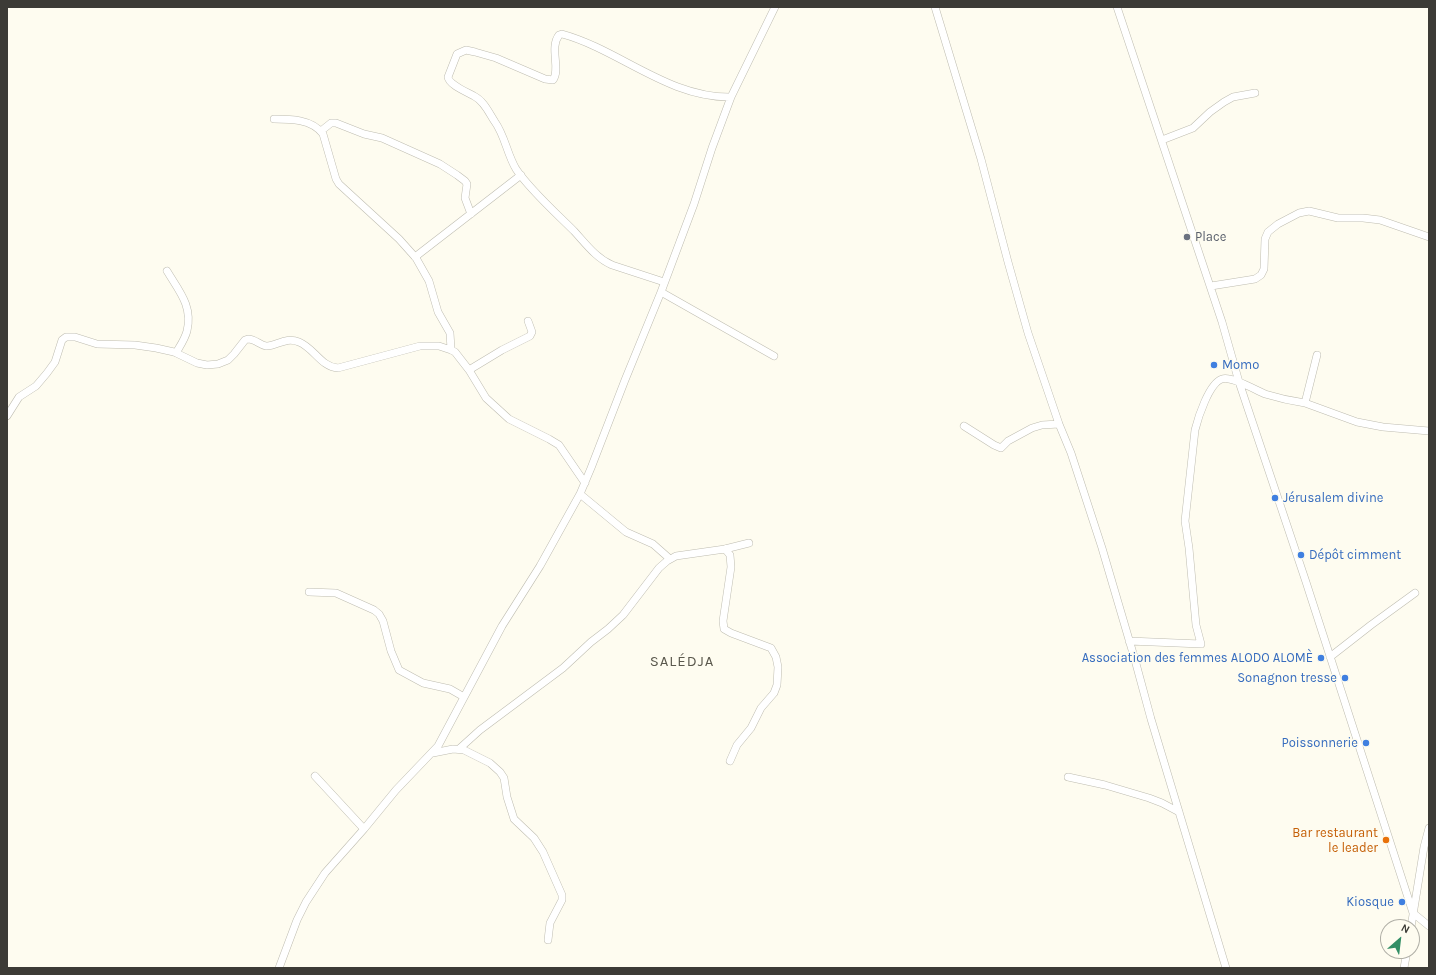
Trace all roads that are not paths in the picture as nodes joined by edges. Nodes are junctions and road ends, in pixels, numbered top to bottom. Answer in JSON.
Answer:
{"nodes":[{"id":1,"x":775,"y":7,"type":"edge"},
{"id":2,"x":935,"y":7,"type":"edge"},
{"id":3,"x":1117,"y":7,"type":"edge"},
{"id":4,"x":1255,"y":93,"type":"dead end"},
{"id":5,"x":731,"y":97,"type":"junction"},
{"id":6,"x":274,"y":119,"type":"dead end"},
{"id":7,"x":321,"y":131,"type":"junction"},
{"id":8,"x":1162,"y":140,"type":"junction"},
{"id":9,"x":521,"y":175,"type":"junction"},
{"id":10,"x":471,"y":214,"type":"junction"},
{"id":11,"x":1429,"y":237,"type":"edge"},
{"id":12,"x":415,"y":257,"type":"junction"},
{"id":13,"x":167,"y":271,"type":"dead end"},
{"id":14,"x":664,"y":282,"type":"junction"},
{"id":15,"x":1211,"y":286,"type":"junction"},
{"id":16,"x":661,"y":292,"type":"junction"},
{"id":17,"x":528,"y":321,"type":"dead end"},
{"id":18,"x":450,"y":349,"type":"junction"},
{"id":19,"x":176,"y":353,"type":"junction"},
{"id":20,"x":1318,"y":355,"type":"dead end"},
{"id":21,"x":774,"y":356,"type":"dead end"},
{"id":22,"x":469,"y":370,"type":"junction"},
{"id":23,"x":1239,"y":382,"type":"junction"},
{"id":24,"x":1305,"y":403,"type":"junction"},
{"id":25,"x":7,"y":416,"type":"edge"},
{"id":26,"x":1059,"y":424,"type":"junction"},
{"id":27,"x":964,"y":426,"type":"dead end"},
{"id":28,"x":1429,"y":431,"type":"edge"},
{"id":29,"x":585,"y":483,"type":"junction"},
{"id":30,"x":580,"y":494,"type":"junction"},
{"id":31,"x":749,"y":544,"type":"dead end"},
{"id":32,"x":725,"y":549,"type":"junction"},
{"id":33,"x":670,"y":559,"type":"junction"},
{"id":34,"x":309,"y":592,"type":"dead end"},
{"id":35,"x":1415,"y":593,"type":"dead end"},
{"id":36,"x":1129,"y":641,"type":"junction"},
{"id":37,"x":1330,"y":657,"type":"junction"},
{"id":38,"x":464,"y":697,"type":"junction"},
{"id":39,"x":459,"y":749,"type":"junction"},
{"id":40,"x":433,"y":753,"type":"junction"},
{"id":41,"x":730,"y":761,"type":"dead end"},
{"id":42,"x":315,"y":776,"type":"dead end"},
{"id":43,"x":1068,"y":777,"type":"dead end"},
{"id":44,"x":1179,"y":812,"type":"junction"},
{"id":45,"x":1429,"y":828,"type":"edge"},
{"id":46,"x":364,"y":830,"type":"junction"},
{"id":47,"x":1413,"y":913,"type":"junction"},
{"id":48,"x":1412,"y":919,"type":"edge"},
{"id":49,"x":1429,"y":926,"type":"edge"},
{"id":50,"x":548,"y":940,"type":"dead end"},
{"id":51,"x":279,"y":968,"type":"edge"},
{"id":52,"x":1226,"y":968,"type":"edge"}],
"edges":[{"from":1,"to":5,"type":"street"},
{"from":2,"to":26,"type":"street"},
{"from":3,"to":8,"type":"street"},
{"from":4,"to":8,"type":"street"},
{"from":5,"to":9,"type":"street"},
{"from":5,"to":14,"type":"street"},
{"from":6,"to":7,"type":"street"},
{"from":7,"to":10,"type":"street"},
{"from":7,"to":12,"type":"street"},
{"from":8,"to":15,"type":"street"},
{"from":9,"to":10,"type":"street"},
{"from":9,"to":14,"type":"street"},
{"from":10,"to":12,"type":"street"},
{"from":11,"to":15,"type":"street"},
{"from":12,"to":18,"type":"street"},
{"from":13,"to":19,"type":"street"},
{"from":14,"to":16,"type":"street"},
{"from":15,"to":23,"type":"street"},
{"from":16,"to":21,"type":"street"},
{"from":16,"to":29,"type":"street"},
{"from":17,"to":22,"type":"street"},
{"from":18,"to":19,"type":"street"},
{"from":18,"to":22,"type":"street"},
{"from":19,"to":25,"type":"street"},
{"from":20,"to":24,"type":"street"},
{"from":22,"to":29,"type":"street"},
{"from":23,"to":24,"type":"street"},
{"from":23,"to":36,"type":"street"},
{"from":23,"to":37,"type":"street"},
{"from":24,"to":28,"type":"street"},
{"from":26,"to":27,"type":"street"},
{"from":26,"to":36,"type":"street"},
{"from":29,"to":30,"type":"street"},
{"from":30,"to":33,"type":"street"},
{"from":30,"to":38,"type":"street"},
{"from":31,"to":32,"type":"street"},
{"from":32,"to":33,"type":"street"},
{"from":32,"to":41,"type":"street"},
{"from":33,"to":39,"type":"street"},
{"from":34,"to":38,"type":"street"},
{"from":35,"to":37,"type":"street"},
{"from":36,"to":44,"type":"street"},
{"from":37,"to":47,"type":"street"},
{"from":38,"to":40,"type":"street"},
{"from":39,"to":40,"type":"street"},
{"from":39,"to":50,"type":"street"},
{"from":40,"to":46,"type":"street"},
{"from":42,"to":46,"type":"street"},
{"from":43,"to":44,"type":"street"},
{"from":44,"to":52,"type":"street"},
{"from":45,"to":47,"type":"street"},
{"from":46,"to":51,"type":"street"},
{"from":47,"to":48,"type":"street"},
{"from":47,"to":49,"type":"street"}]}
